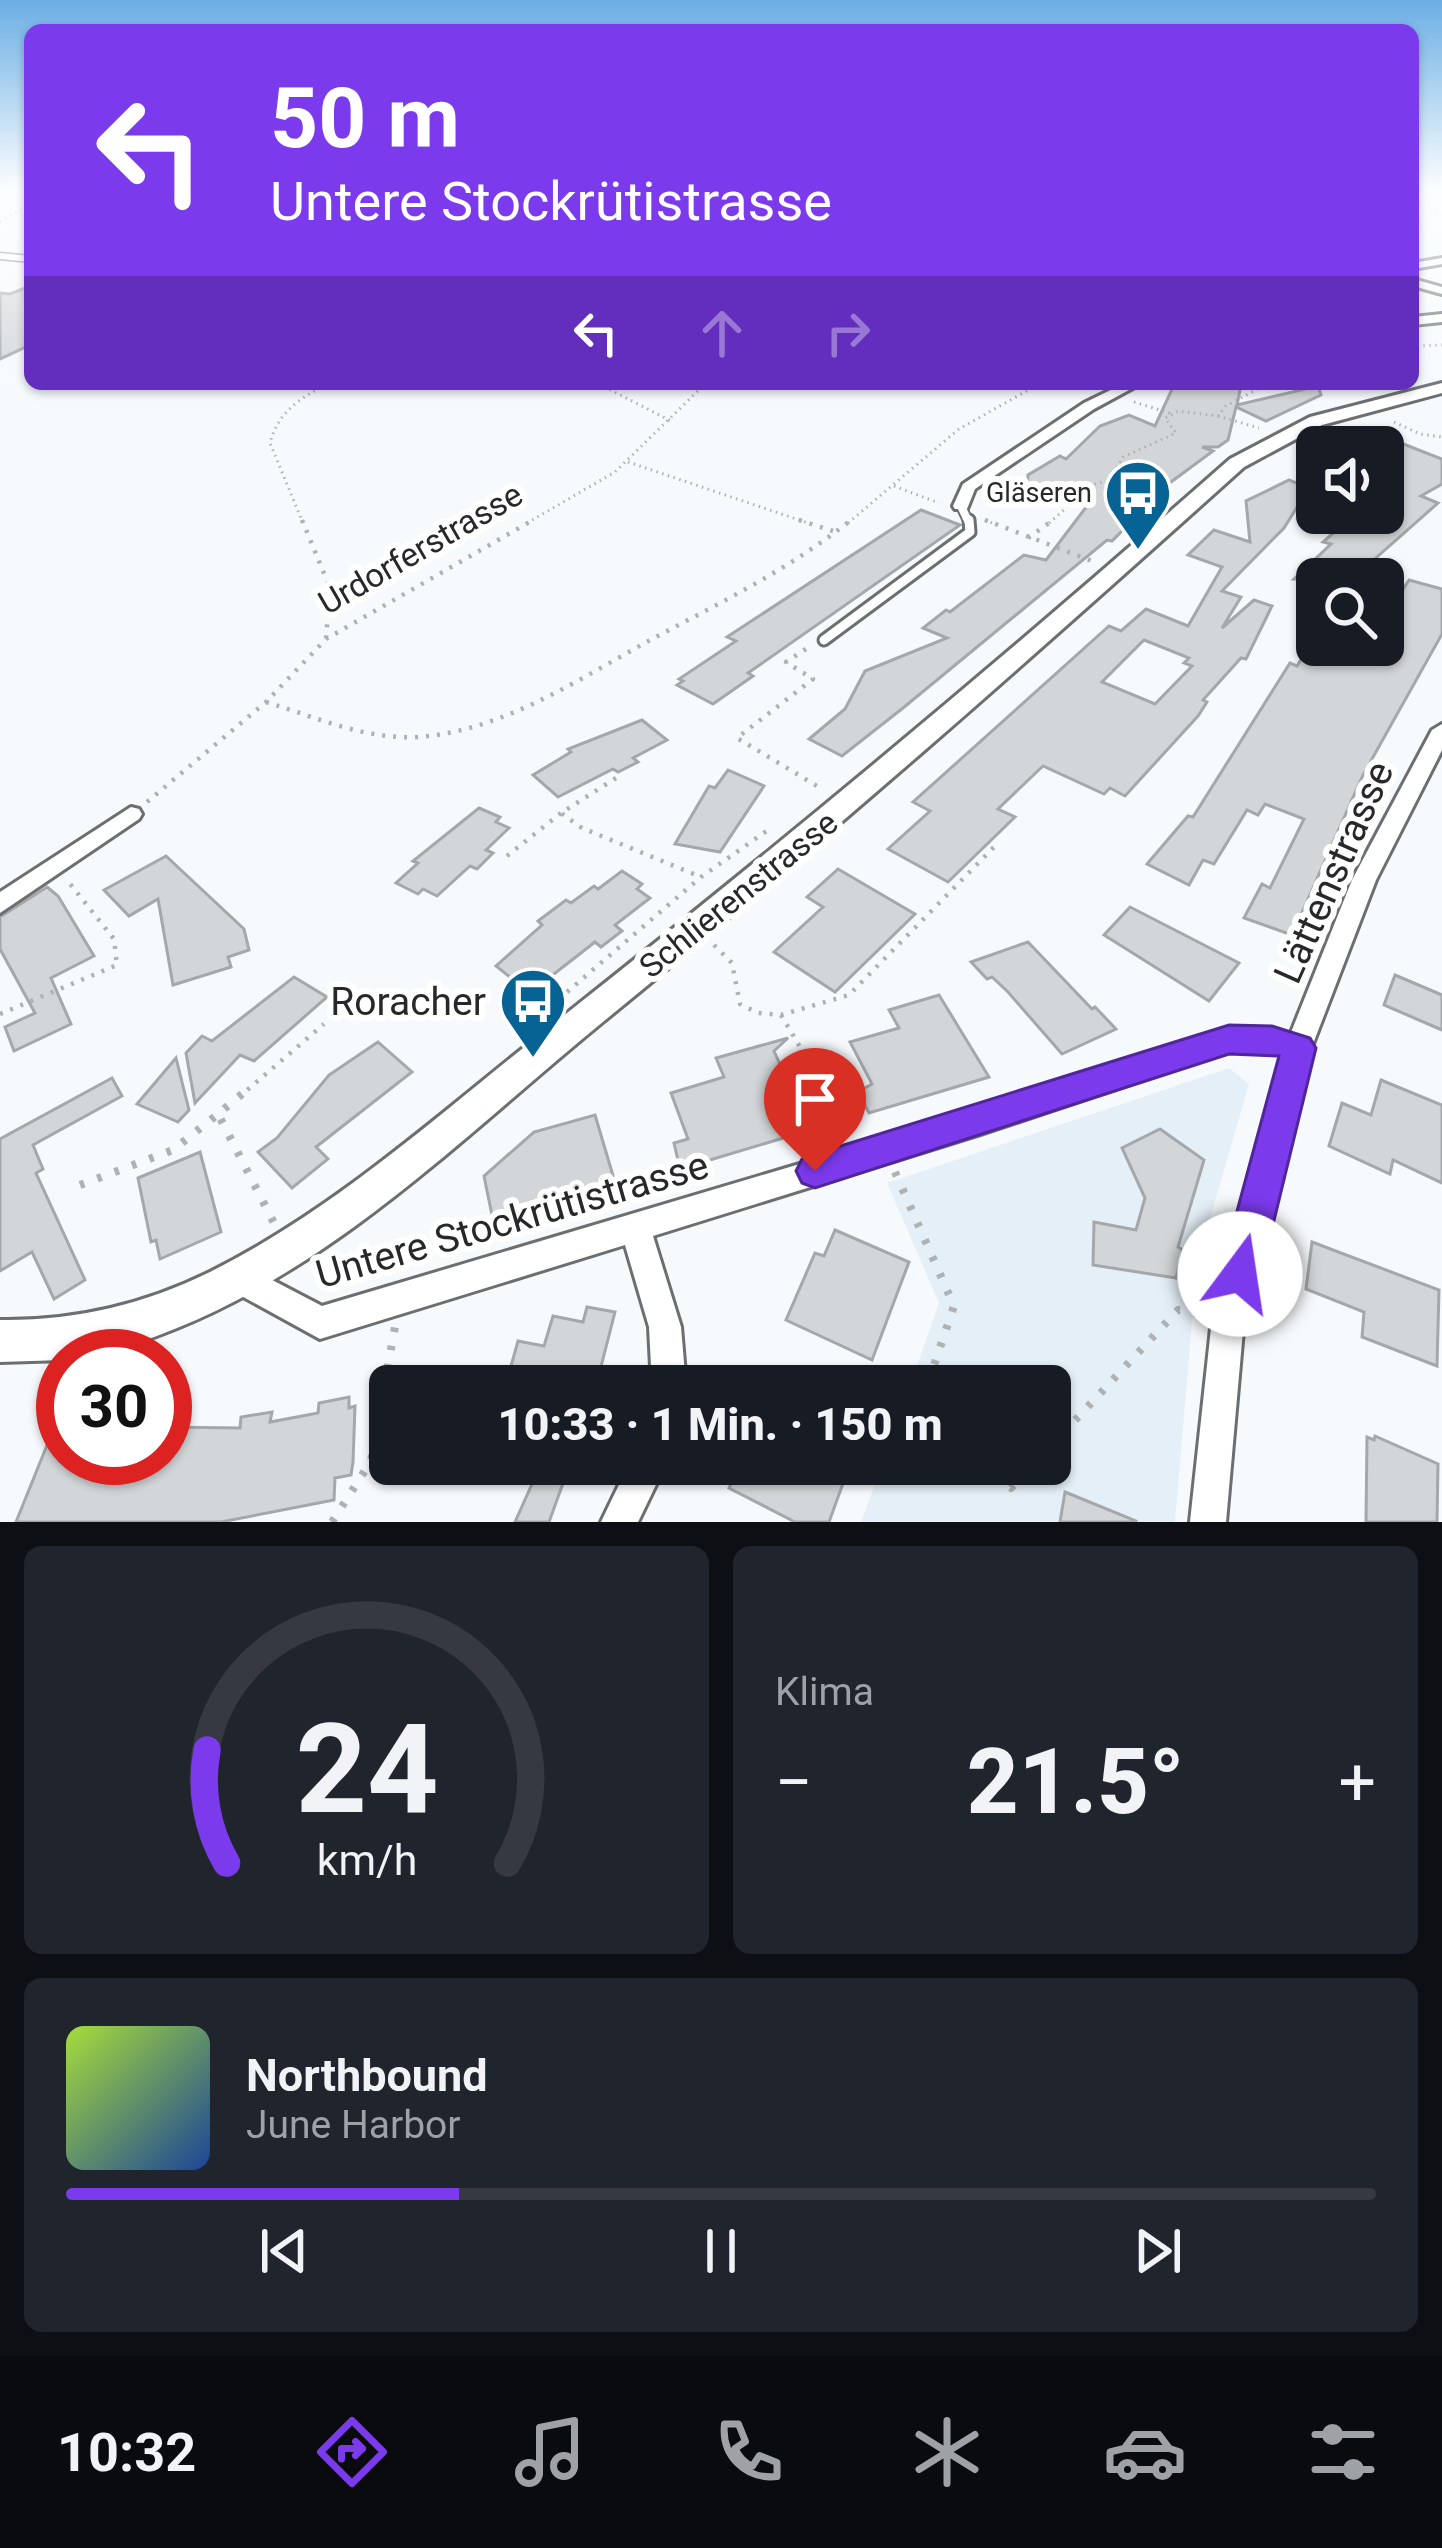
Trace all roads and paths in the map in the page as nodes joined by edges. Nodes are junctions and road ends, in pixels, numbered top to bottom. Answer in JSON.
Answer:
{"nodes":[{"id":1,"x":1442,"y":318,"type":"edge"},
{"id":2,"x":1419,"y":321,"type":"edge"},
{"id":3,"x":1442,"y":329,"type":"edge"},
{"id":4,"x":1442,"y":388,"type":"edge"},
{"id":5,"x":314,"y":390,"type":"edge"},
{"id":6,"x":611,"y":390,"type":"edge"},
{"id":7,"x":699,"y":390,"type":"edge"},
{"id":8,"x":1027,"y":390,"type":"edge"},
{"id":9,"x":1121,"y":390,"type":"edge"},
{"id":10,"x":1252,"y":390,"type":"edge"},
{"id":11,"x":1111,"y":395,"type":"junction"},
{"id":12,"x":1362,"y":406,"type":"junction"},
{"id":13,"x":1173,"y":414,"type":"junction"},
{"id":14,"x":1218,"y":416,"type":"junction"},
{"id":15,"x":671,"y":421,"type":"junction"},
{"id":16,"x":1266,"y":431,"type":"dead end"},
{"id":17,"x":1442,"y":437,"type":"edge"},
{"id":18,"x":628,"y":462,"type":"junction"},
{"id":19,"x":894,"y":486,"type":"junction"},
{"id":20,"x":937,"y":502,"type":"dead end"},
{"id":21,"x":961,"y":506,"type":"joint"},
{"id":22,"x":982,"y":519,"type":"dead end"},
{"id":23,"x":836,"y":532,"type":"junction"},
{"id":24,"x":1028,"y":538,"type":"junction"},
{"id":25,"x":1076,"y":555,"type":"dead end"},
{"id":26,"x":326,"y":639,"type":"junction"},
{"id":27,"x":824,"y":640,"type":"joint"},
{"id":28,"x":266,"y":703,"type":"junction"},
{"id":29,"x":1439,"y":741,"type":"edge"},
{"id":30,"x":616,"y":778,"type":"dead end"},
{"id":31,"x":848,"y":804,"type":"junction"},
{"id":32,"x":561,"y":813,"type":"junction"},
{"id":33,"x":131,"y":814,"type":"joint"},
{"id":34,"x":998,"y":843,"type":"dead end"},
{"id":35,"x":507,"y":856,"type":"dead end"},
{"id":36,"x":56,"y":867,"type":"junction"},
{"id":37,"x":701,"y":877,"type":"dead end"},
{"id":38,"x":0,"y":904,"type":"edge"},
{"id":39,"x":694,"y":932,"type":"junction"},
{"id":40,"x":0,"y":1014,"type":"edge"},
{"id":41,"x":781,"y":1015,"type":"junction"},
{"id":42,"x":323,"y":1024,"type":"dead end"},
{"id":43,"x":1298,"y":1048,"type":"junction"},
{"id":44,"x":218,"y":1114,"type":"junction"},
{"id":45,"x":873,"y":1154,"type":"junction"},
{"id":46,"x":80,"y":1185,"type":"dead end"},
{"id":47,"x":634,"y":1225,"type":"junction"},
{"id":48,"x":288,"y":1250,"type":"junction"},
{"id":49,"x":238,"y":1277,"type":"junction"},
{"id":50,"x":401,"y":1298,"type":"junction"},
{"id":51,"x":1228,"y":1319,"type":"junction"},
{"id":52,"x":0,"y":1341,"type":"edge"},
{"id":53,"x":668,"y":1365,"type":"edge"},
{"id":54,"x":934,"y":1365,"type":"edge"},
{"id":55,"x":1071,"y":1425,"type":"edge"},
{"id":56,"x":638,"y":1485,"type":"edge"},
{"id":57,"x":332,"y":1522,"type":"edge"},
{"id":58,"x":619,"y":1522,"type":"edge"},
{"id":59,"x":1208,"y":1522,"type":"edge"}],
"edges":[{"from":1,"to":2,"type":"street"},
{"from":2,"to":3,"type":"street"},
{"from":4,"to":12,"type":"street","name":"Schlierenstrasse"},
{"from":5,"to":26,"type":"path"},
{"from":6,"to":15,"type":"path"},
{"from":7,"to":15,"type":"path","name":"Urdorferstrasse"},
{"from":8,"to":19,"type":"path"},
{"from":9,"to":11,"type":"street"},
{"from":10,"to":14,"type":"path"},
{"from":11,"to":13,"type":"path"},
{"from":11,"to":21,"type":"street"},
{"from":12,"to":17,"type":"path"},
{"from":12,"to":31,"type":"street","name":"Schlierenstrasse"},
{"from":13,"to":14,"type":"path"},
{"from":13,"to":24,"type":"path"},
{"from":14,"to":16,"type":"path"},
{"from":15,"to":18,"type":"path","name":"Urdorferstrasse"},
{"from":18,"to":23,"type":"path"},
{"from":18,"to":26,"type":"path","name":"Urdorferstrasse"},
{"from":19,"to":20,"type":"path"},
{"from":19,"to":23,"type":"path"},
{"from":21,"to":27,"type":"lane"},
{"from":22,"to":24,"type":"path"},
{"from":23,"to":28,"type":"path"},
{"from":24,"to":25,"type":"path"},
{"from":26,"to":28,"type":"path","name":"Urdorferstrasse"},
{"from":27,"to":31,"type":"path"},
{"from":28,"to":33,"type":"path","name":"Urdorferstrasse"},
{"from":29,"to":43,"type":"street","name":"Lättenstrasse"},
{"from":30,"to":32,"type":"path"},
{"from":31,"to":39,"type":"street","name":"Schlierenstrasse"},
{"from":32,"to":35,"type":"path"},
{"from":32,"to":37,"type":"path"},
{"from":33,"to":36,"type":"street"},
{"from":34,"to":41,"type":"path"},
{"from":36,"to":38,"type":"street"},
{"from":36,"to":40,"type":"path"},
{"from":39,"to":41,"type":"path"},
{"from":39,"to":48,"type":"street","name":"Schlierenstrasse"},
{"from":41,"to":45,"type":"path"},
{"from":42,"to":44,"type":"path"},
{"from":43,"to":45,"type":"street","name":"Untere Stockrütistrasse"},
{"from":43,"to":51,"type":"street","name":"Lättenstrasse"},
{"from":44,"to":46,"type":"path"},
{"from":44,"to":48,"type":"path"},
{"from":45,"to":47,"type":"street","name":"Untere Stockrütistrasse"},
{"from":45,"to":54,"type":"path"},
{"from":47,"to":50,"type":"street","name":"Untere Stockrütistrasse"},
{"from":47,"to":53,"type":"street"},
{"from":48,"to":49,"type":"street","name":"Schlierenstrasse"},
{"from":49,"to":50,"type":"street","name":"Untere Stockrütistrasse"},
{"from":49,"to":52,"type":"street","name":"Schlierenstrasse"},
{"from":50,"to":57,"type":"path"},
{"from":51,"to":55,"type":"path"},
{"from":51,"to":59,"type":"street","name":"Lättenstrasse"},
{"from":56,"to":58,"type":"street"}]}
